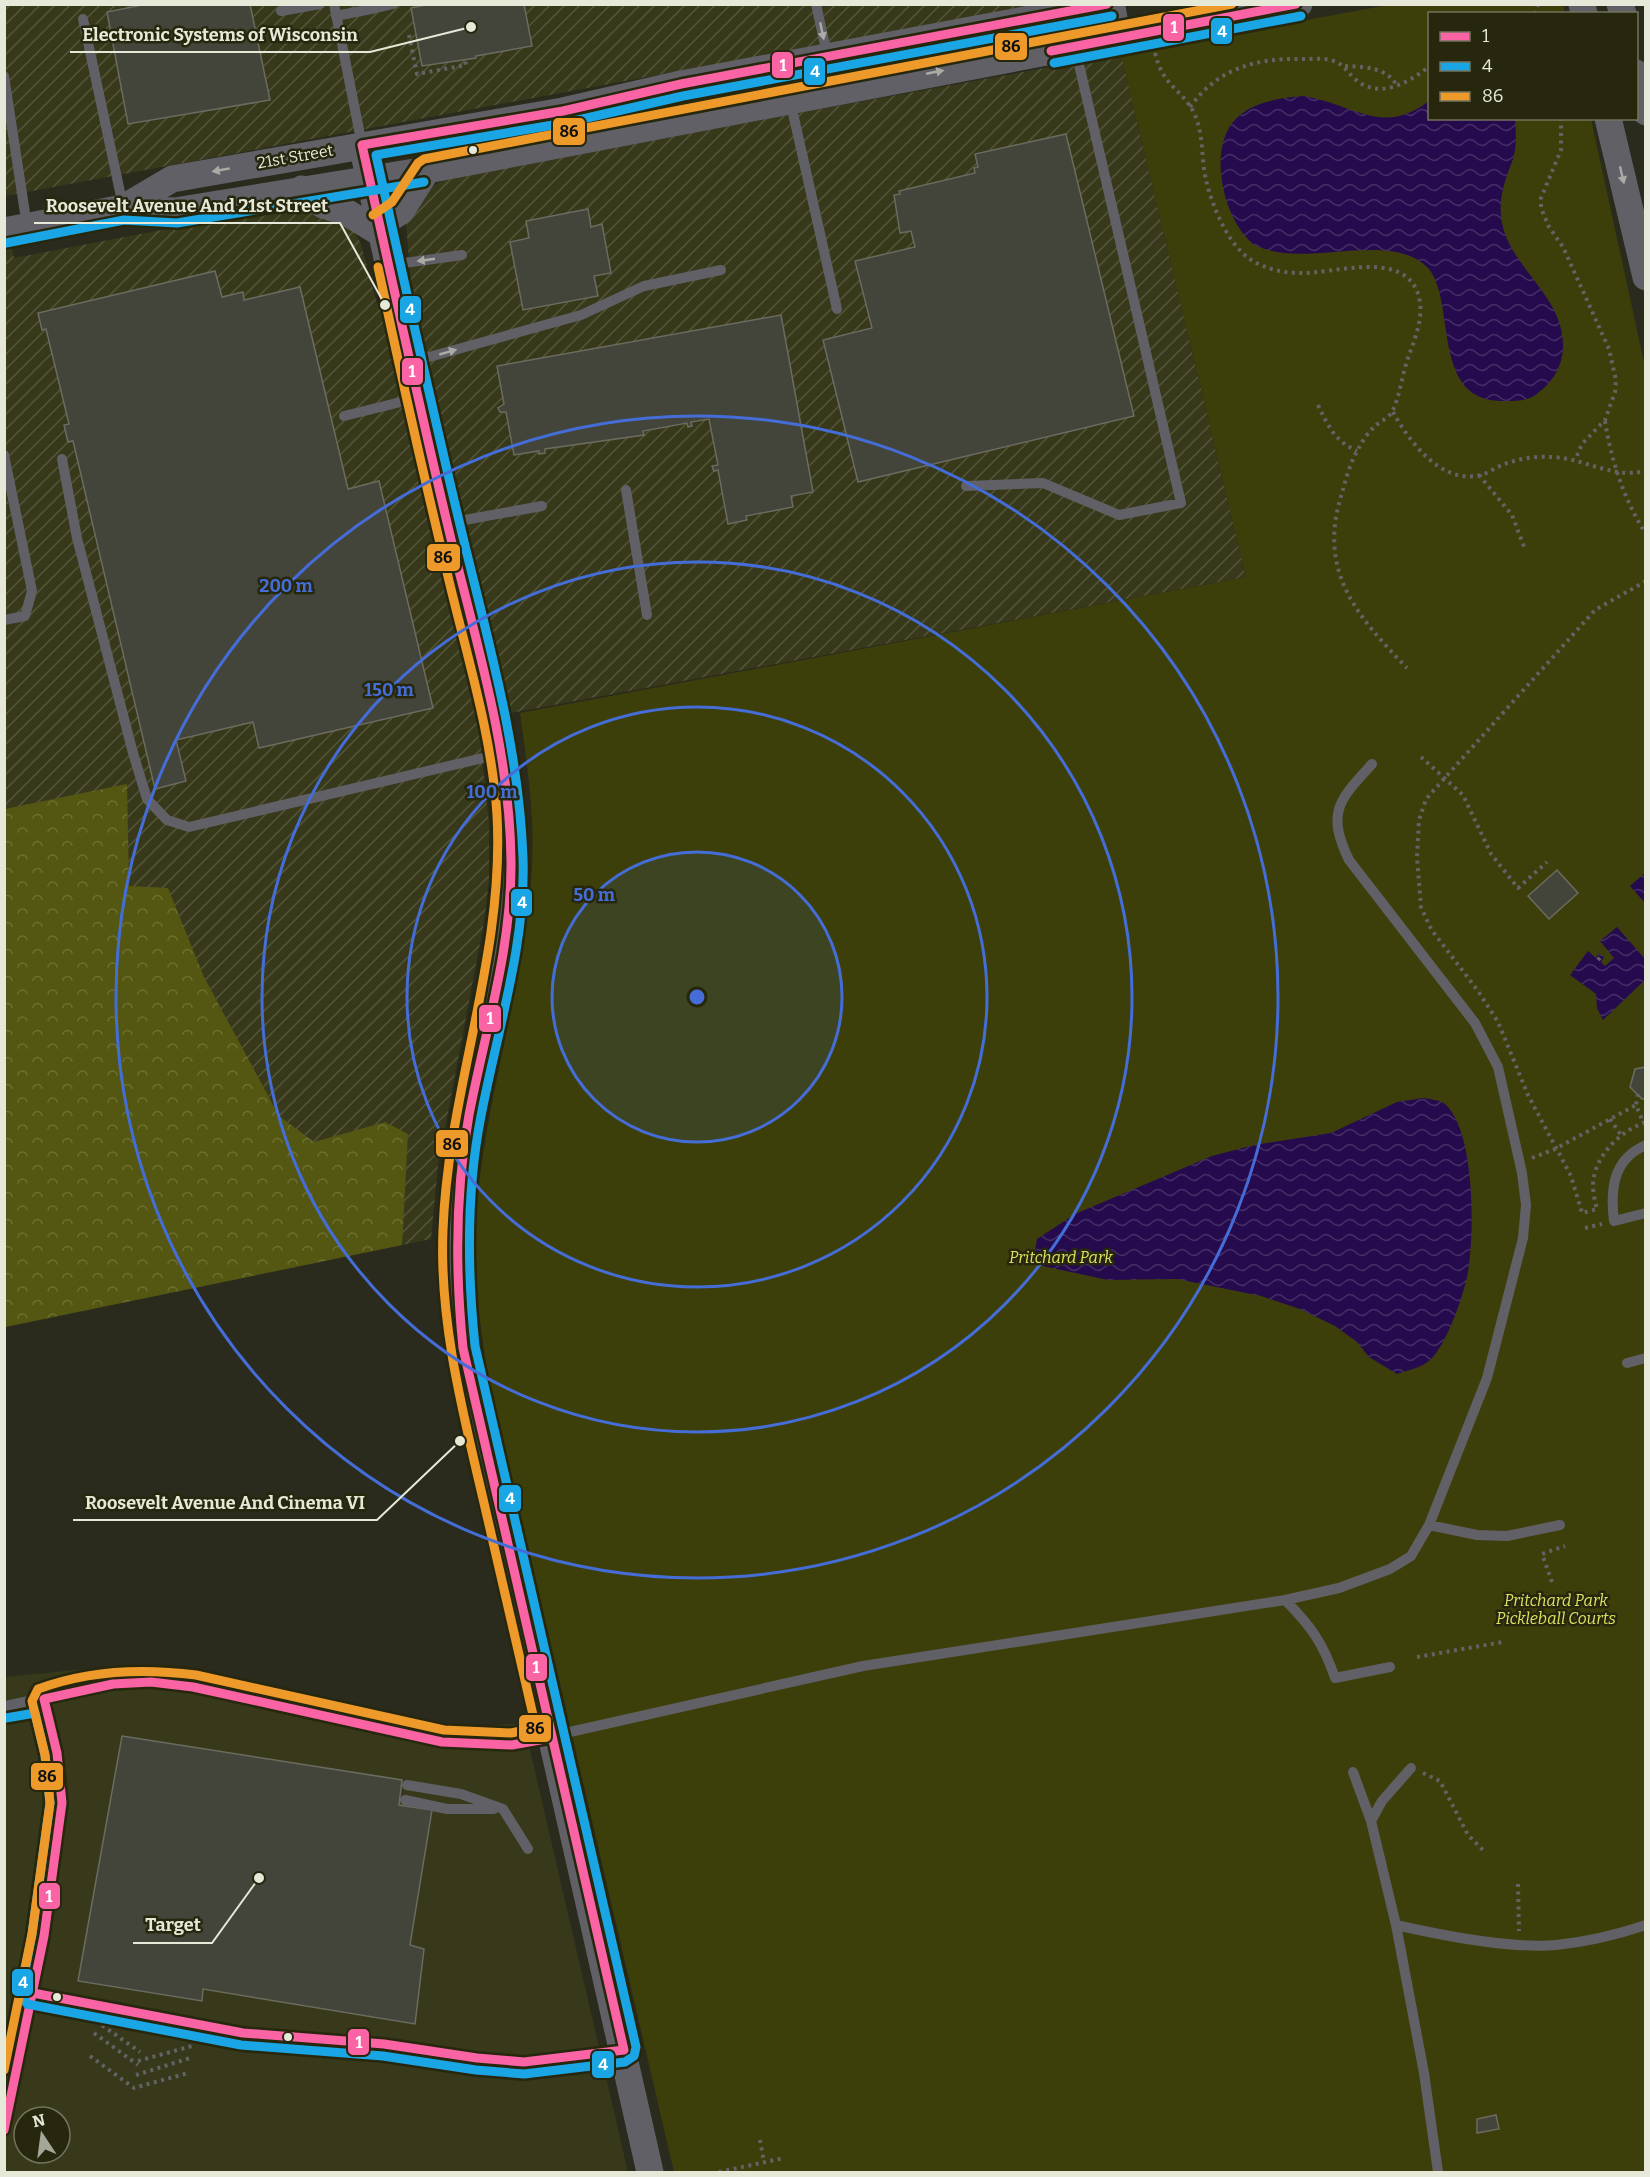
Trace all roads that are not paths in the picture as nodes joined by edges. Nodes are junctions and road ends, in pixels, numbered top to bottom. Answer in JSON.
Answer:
{"nodes":[{"id":1,"x":320,"y":4,"type":"edge"},
{"id":2,"x":393,"y":4,"type":"edge"},
{"id":3,"x":816,"y":4,"type":"edge"},
{"id":4,"x":1110,"y":4,"type":"edge"},
{"id":5,"x":1120,"y":4,"type":"edge"},
{"id":6,"x":1299,"y":4,"type":"edge"},
{"id":7,"x":377,"y":6,"type":"edge"},
{"id":8,"x":1065,"y":9,"type":"edge"},
{"id":9,"x":335,"y":10,"type":"edge"},
{"id":10,"x":281,"y":11,"type":"dead end"},
{"id":11,"x":83,"y":19,"type":"dead end"},
{"id":12,"x":1126,"y":37,"type":"junction"},
{"id":13,"x":1074,"y":46,"type":"junction"},
{"id":14,"x":827,"y":57,"type":"junction"},
{"id":15,"x":4,"y":76,"type":"edge"},
{"id":16,"x":1638,"y":81,"type":"edge"},
{"id":17,"x":835,"y":91,"type":"junction"},
{"id":18,"x":790,"y":100,"type":"junction"},
{"id":19,"x":1646,"y":112,"type":"edge"},
{"id":20,"x":1608,"y":120,"type":"edge"},
{"id":21,"x":362,"y":145,"type":"junction"},
{"id":22,"x":427,"y":170,"type":"junction"},
{"id":23,"x":369,"y":178,"type":"junction"},
{"id":24,"x":302,"y":189,"type":"junction"},
{"id":25,"x":123,"y":208,"type":"junction"},
{"id":26,"x":16,"y":229,"type":"edge"},
{"id":27,"x":381,"y":230,"type":"junction"},
{"id":28,"x":462,"y":255,"type":"dead end"},
{"id":29,"x":390,"y":266,"type":"junction"},
{"id":30,"x":721,"y":270,"type":"dead end"},
{"id":31,"x":1646,"y":277,"type":"edge"},
{"id":32,"x":837,"y":309,"type":"dead end"},
{"id":33,"x":411,"y":363,"type":"junction"},
{"id":34,"x":418,"y":398,"type":"junction"},
{"id":35,"x":344,"y":416,"type":"dead end"},
{"id":36,"x":4,"y":455,"type":"edge"},
{"id":37,"x":62,"y":459,"type":"dead end"},
{"id":38,"x":6,"y":474,"type":"edge"},
{"id":39,"x":966,"y":486,"type":"dead end"},
{"id":40,"x":626,"y":490,"type":"dead end"},
{"id":41,"x":542,"y":506,"type":"dead end"},
{"id":42,"x":447,"y":524,"type":"junction"},
{"id":43,"x":647,"y":615,"type":"dead end"},
{"id":44,"x":4,"y":620,"type":"edge"},
{"id":45,"x":501,"y":753,"type":"junction"},
{"id":46,"x":1372,"y":764,"type":"dead end"},
{"id":47,"x":1646,"y":1145,"type":"edge"},
{"id":48,"x":1646,"y":1213,"type":"edge"},
{"id":49,"x":1646,"y":1358,"type":"edge"},
{"id":50,"x":1627,"y":1363,"type":"dead end"},
{"id":51,"x":1429,"y":1525,"type":"junction"},
{"id":52,"x":1560,"y":1525,"type":"dead end"},
{"id":53,"x":1285,"y":1600,"type":"junction"},
{"id":54,"x":1390,"y":1667,"type":"dead end"},
{"id":55,"x":44,"y":1699,"type":"junction"},
{"id":56,"x":4,"y":1706,"type":"edge"},
{"id":57,"x":551,"y":1738,"type":"junction"},
{"id":58,"x":1411,"y":1768,"type":"road end"},
{"id":59,"x":1353,"y":1772,"type":"dead end"},
{"id":60,"x":407,"y":1785,"type":"dead end"},
{"id":61,"x":405,"y":1800,"type":"dead end"},
{"id":62,"x":503,"y":1809,"type":"junction"},
{"id":63,"x":1371,"y":1821,"type":"junction"},
{"id":64,"x":528,"y":1849,"type":"dead end"},
{"id":65,"x":1396,"y":1924,"type":"junction"},
{"id":66,"x":1646,"y":1925,"type":"edge"},
{"id":67,"x":33,"y":1993,"type":"junction"},
{"id":68,"x":624,"y":2050,"type":"junction"},
{"id":69,"x":4,"y":2132,"type":"edge"},
{"id":70,"x":650,"y":2172,"type":"edge"},
{"id":71,"x":1438,"y":2172,"type":"edge"}],
"edges":[{"from":1,"to":10,"type":"lane"},
{"from":2,"to":7,"type":"lane"},
{"from":3,"to":14,"type":"lane","one_way":true},
{"from":4,"to":8,"type":"street","name":"21st Street"},
{"from":5,"to":12,"type":"lane"},
{"from":6,"to":12,"type":"street","name":"21st Street"},
{"from":7,"to":9,"type":"lane"},
{"from":8,"to":13,"type":"lane"},
{"from":8,"to":14,"type":"street","name":"21st Street"},
{"from":9,"to":21,"type":"lane"},
{"from":11,"to":25,"type":"lane"},
{"from":12,"to":13,"type":"street","name":"21st Street"},
{"from":17,"to":13,"type":"street","name":"21st Street","one_way":true},
{"from":13,"to":39,"type":"lane"},
{"from":14,"to":17,"type":"lane"},
{"from":14,"to":21,"type":"street","name":"21st Street"},
{"from":15,"to":26,"type":"lane"},
{"from":16,"to":19,"type":"street"},
{"from":17,"to":18,"type":"street","name":"21st Street"},
{"from":18,"to":22,"type":"street","name":"21st Street"},
{"from":18,"to":32,"type":"lane"},
{"from":20,"to":31,"type":"street","one_way":true},
{"from":21,"to":23,"type":"street"},
{"from":21,"to":25,"type":"street","name":"21st Street","one_way":true},
{"from":22,"to":23,"type":"street","name":"21st Street"},
{"from":22,"to":27,"type":"street"},
{"from":23,"to":24,"type":"street","name":"21st Street"},
{"from":23,"to":27,"type":"street"},
{"from":24,"to":25,"type":"street","name":"21st Street"},
{"from":24,"to":27,"type":"street"},
{"from":25,"to":26,"type":"street","name":"21st Street"},
{"from":27,"to":29,"type":"street"},
{"from":28,"to":29,"type":"lane","one_way":true},
{"from":29,"to":33,"type":"street"},
{"from":33,"to":30,"type":"lane","one_way":true},
{"from":33,"to":34,"type":"street"},
{"from":34,"to":35,"type":"lane"},
{"from":34,"to":42,"type":"street"},
{"from":36,"to":38,"type":"lane"},
{"from":37,"to":45,"type":"lane"},
{"from":38,"to":44,"type":"lane"},
{"from":40,"to":43,"type":"lane"},
{"from":41,"to":42,"type":"lane"},
{"from":42,"to":45,"type":"street"},
{"from":45,"to":57,"type":"street"},
{"from":46,"to":51,"type":"lane"},
{"from":47,"to":48,"type":"lane"},
{"from":49,"to":50,"type":"lane"},
{"from":51,"to":52,"type":"lane"},
{"from":51,"to":53,"type":"lane"},
{"from":53,"to":54,"type":"lane"},
{"from":53,"to":57,"type":"lane"},
{"from":55,"to":56,"type":"lane"},
{"from":55,"to":57,"type":"lane"},
{"from":55,"to":67,"type":"lane"},
{"from":57,"to":68,"type":"street"},
{"from":58,"to":63,"type":"lane"},
{"from":59,"to":63,"type":"lane"},
{"from":60,"to":62,"type":"lane"},
{"from":61,"to":62,"type":"lane"},
{"from":62,"to":64,"type":"lane"},
{"from":63,"to":65,"type":"lane"},
{"from":65,"to":66,"type":"lane"},
{"from":65,"to":71,"type":"lane"},
{"from":67,"to":68,"type":"lane"},
{"from":67,"to":69,"type":"lane"},
{"from":68,"to":70,"type":"street"}]}
